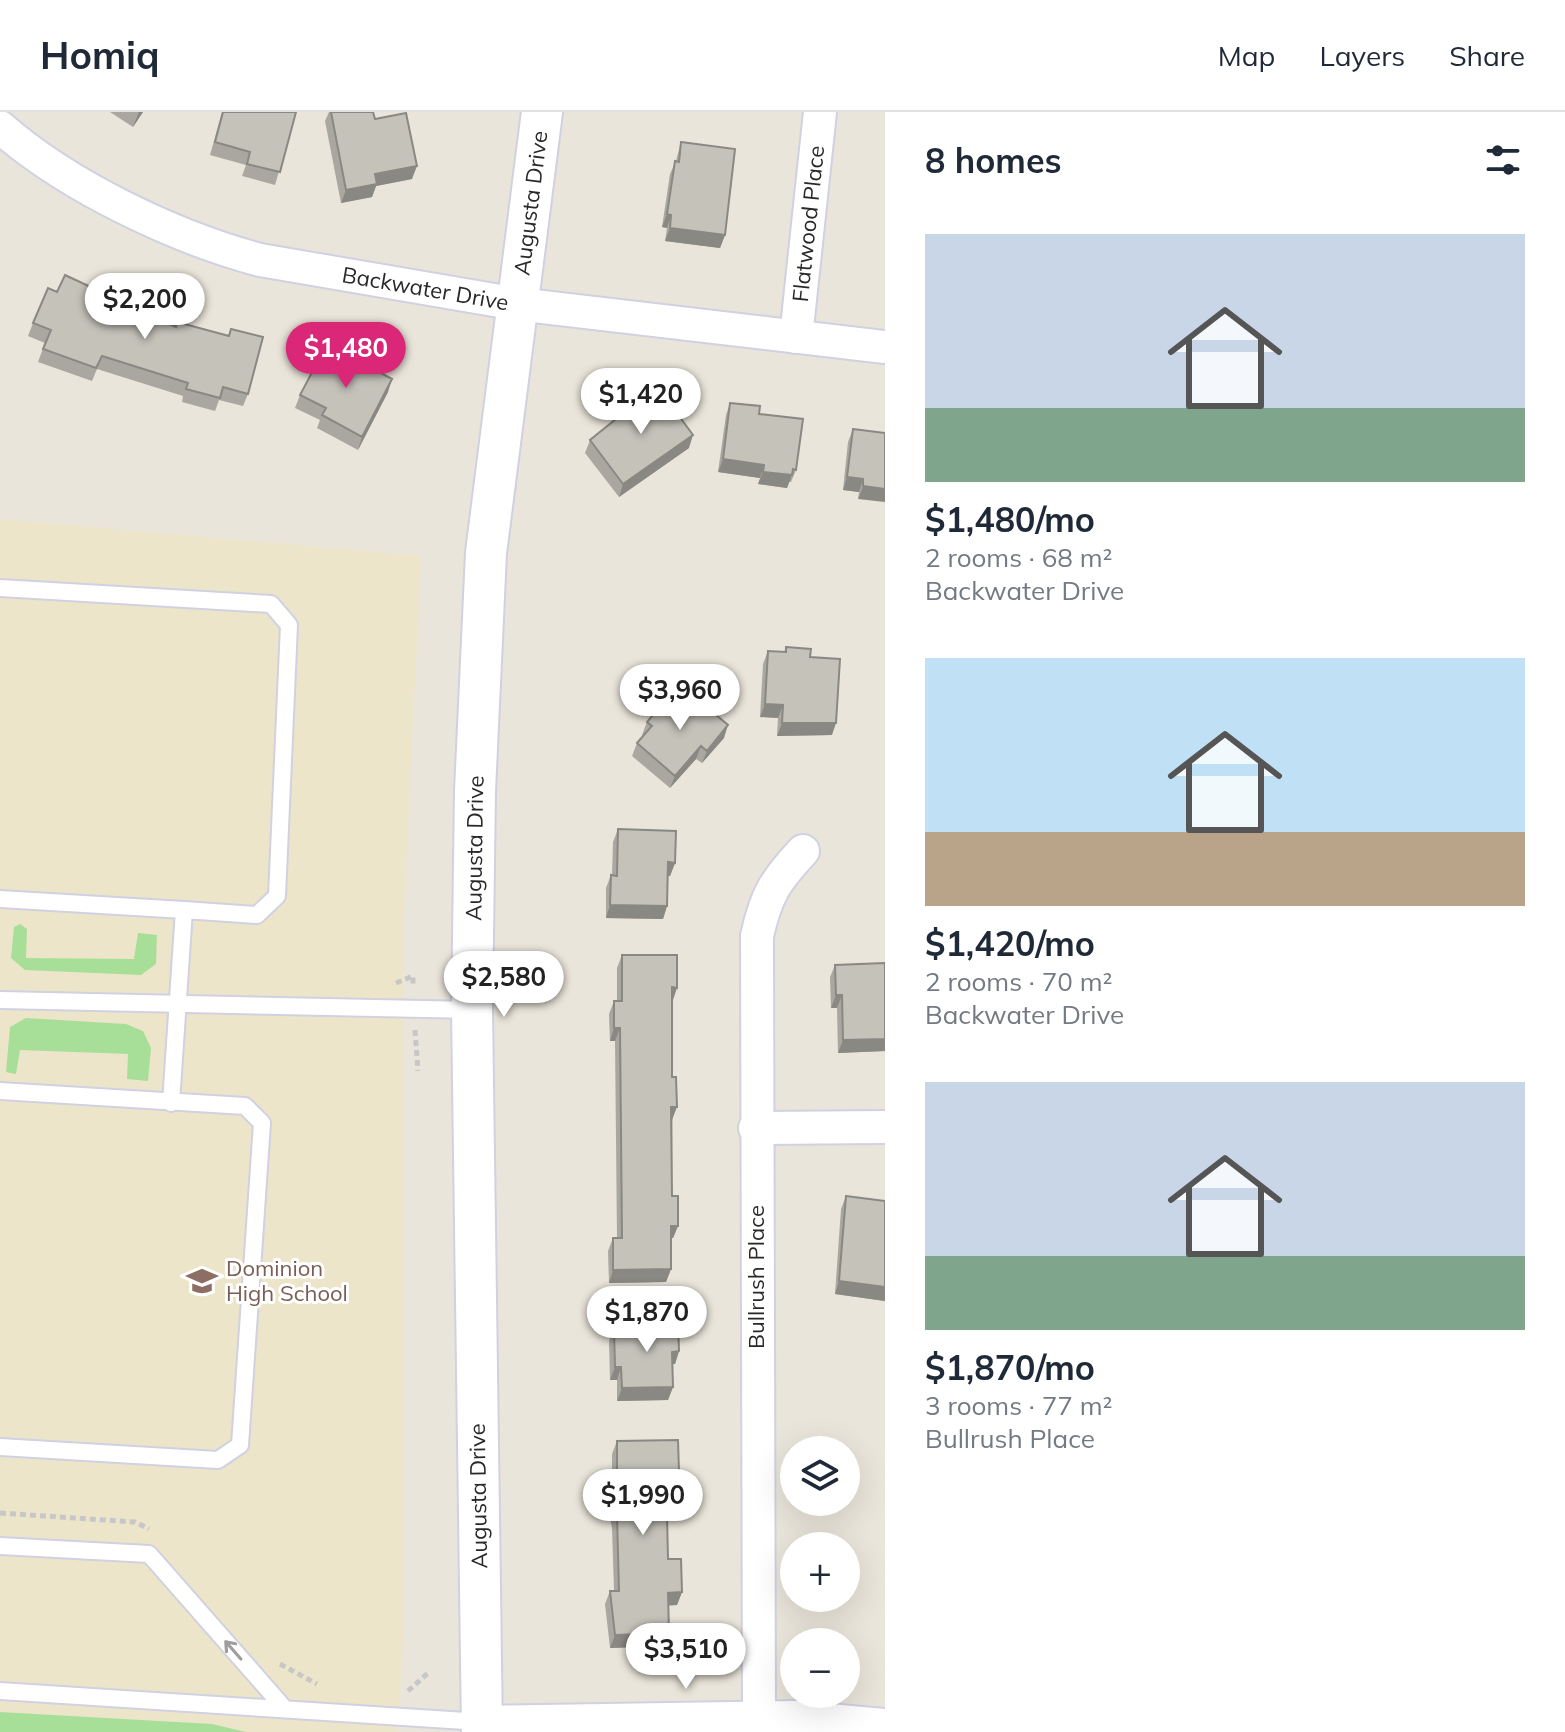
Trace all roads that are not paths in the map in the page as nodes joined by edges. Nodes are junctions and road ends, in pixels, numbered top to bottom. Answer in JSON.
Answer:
{"nodes":[{"id":1,"x":542,"y":112,"type":"edge"},
{"id":2,"x":820,"y":112,"type":"edge"},
{"id":3,"x":0,"y":127,"type":"edge"},
{"id":4,"x":517,"y":304,"type":"junction"},
{"id":5,"x":796,"y":337,"type":"junction"},
{"id":6,"x":885,"y":347,"type":"edge"},
{"id":7,"x":0,"y":588,"type":"edge"},
{"id":8,"x":803,"y":851,"type":"dead end"},
{"id":9,"x":0,"y":900,"type":"edge"},
{"id":10,"x":184,"y":910,"type":"junction"},
{"id":11,"x":0,"y":1000,"type":"edge"},
{"id":12,"x":176,"y":1006,"type":"junction"},
{"id":13,"x":472,"y":1010,"type":"junction"},
{"id":14,"x":0,"y":1091,"type":"edge"},
{"id":15,"x":171,"y":1103,"type":"junction"},
{"id":16,"x":885,"y":1127,"type":"edge"},
{"id":17,"x":755,"y":1128,"type":"junction"},
{"id":18,"x":0,"y":1447,"type":"edge"},
{"id":19,"x":0,"y":1546,"type":"edge"},
{"id":20,"x":0,"y":1691,"type":"edge"},
{"id":21,"x":285,"y":1709,"type":"junction"},
{"id":22,"x":759,"y":1718,"type":"junction"},
{"id":23,"x":885,"y":1725,"type":"edge"},
{"id":24,"x":482,"y":1727,"type":"edge"}],
"edges":[{"from":1,"to":4,"type":"street","name":"Augusta Drive"},
{"from":2,"to":5,"type":"street","name":"Flatwood Place"},
{"from":3,"to":4,"type":"street","name":"Backwater Drive"},
{"from":4,"to":5,"type":"street","name":"Backwater Drive"},
{"from":4,"to":13,"type":"street","name":"Augusta Drive"},
{"from":5,"to":6,"type":"street","name":"Backwater Drive"},
{"from":7,"to":10,"type":"lane"},
{"from":8,"to":17,"type":"street","name":"Bullrush Place"},
{"from":9,"to":10,"type":"lane"},
{"from":10,"to":12,"type":"lane"},
{"from":11,"to":12,"type":"lane"},
{"from":12,"to":13,"type":"lane"},
{"from":12,"to":15,"type":"lane"},
{"from":13,"to":24,"type":"street","name":"Augusta Drive"},
{"from":14,"to":15,"type":"lane"},
{"from":15,"to":18,"type":"lane"},
{"from":16,"to":17,"type":"street"},
{"from":17,"to":22,"type":"street","name":"Bullrush Place"},
{"from":21,"to":19,"type":"lane","one_way":true},
{"from":20,"to":21,"type":"lane"},
{"from":21,"to":24,"type":"lane"},
{"from":22,"to":23,"type":"street"},
{"from":22,"to":24,"type":"street"}]}
